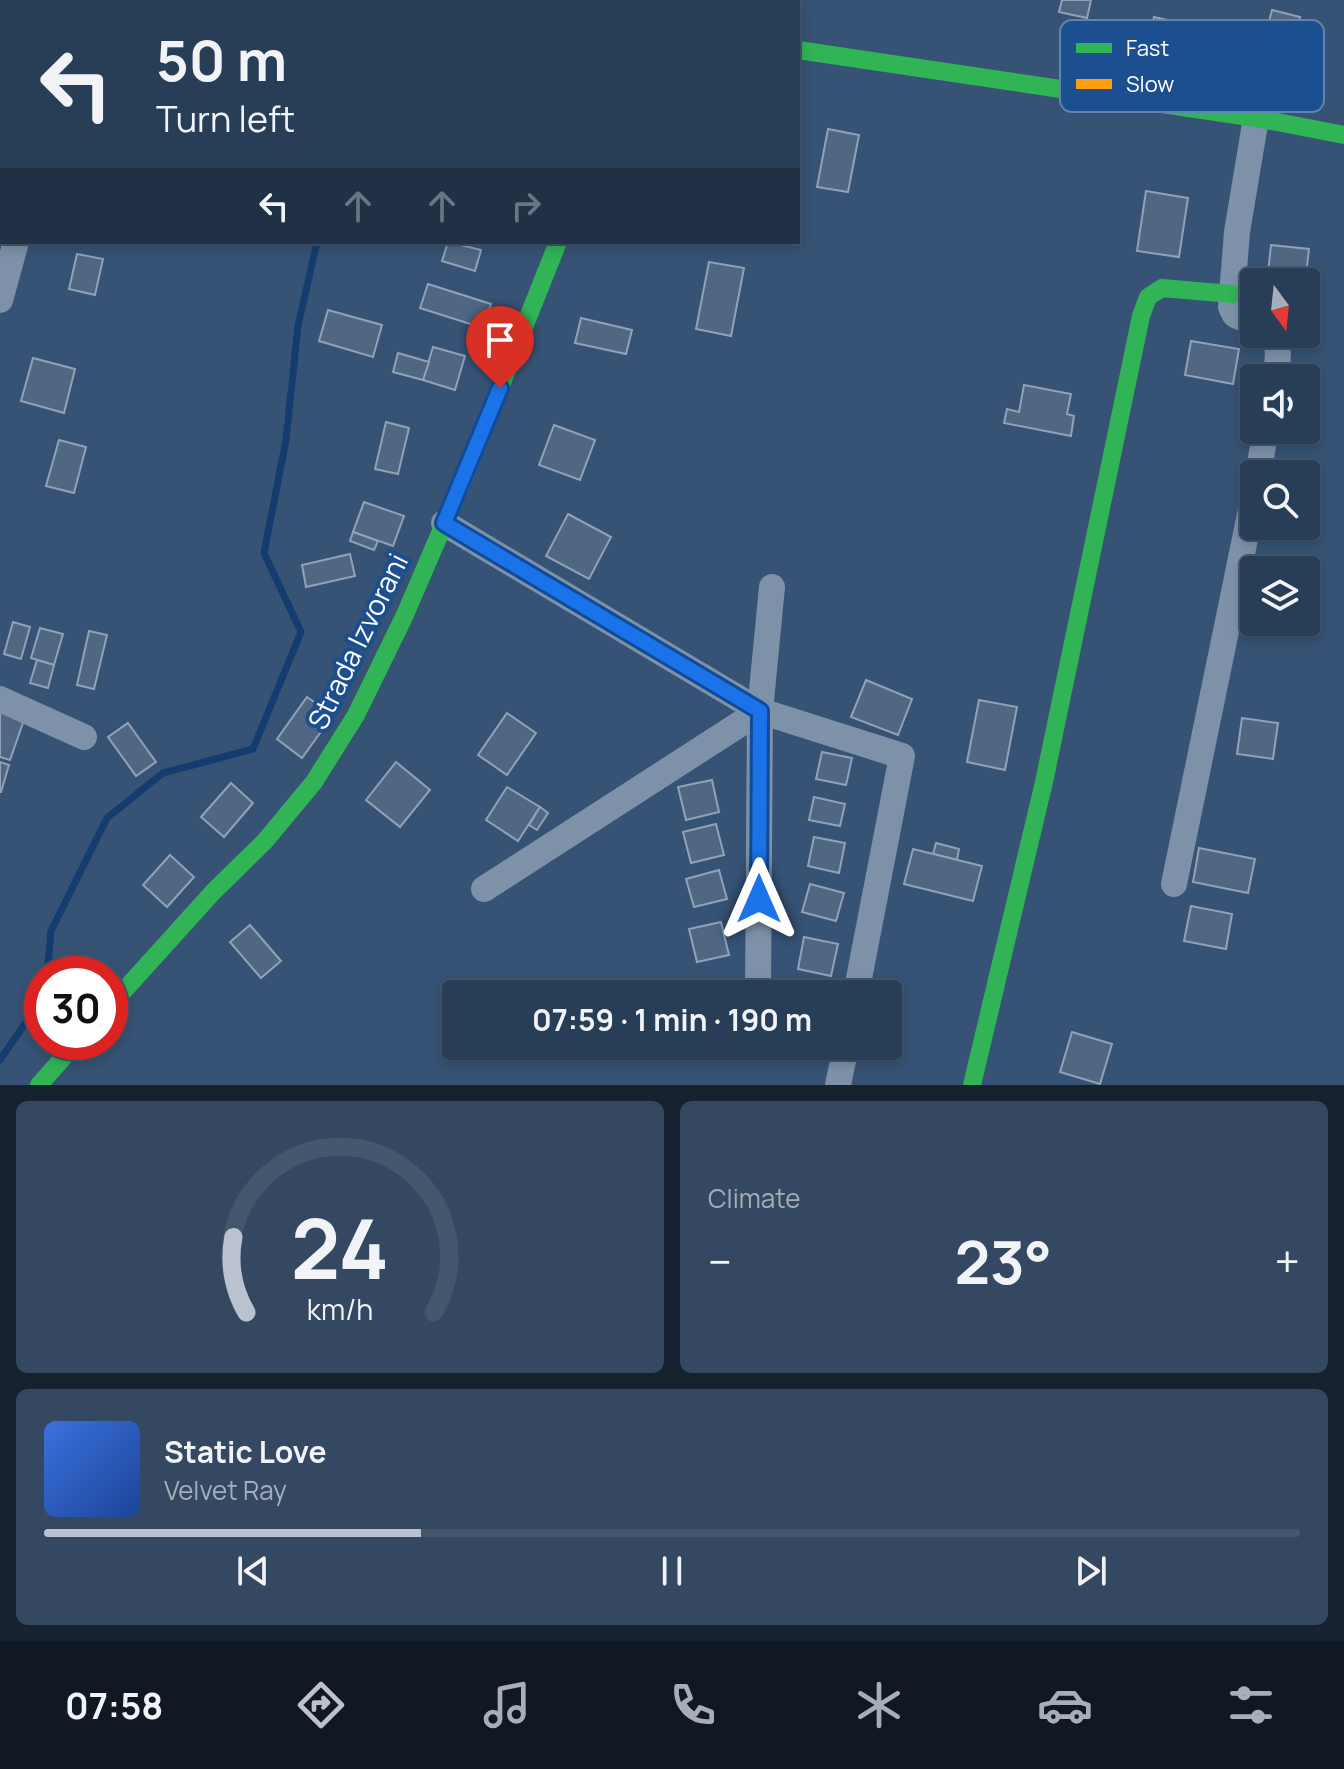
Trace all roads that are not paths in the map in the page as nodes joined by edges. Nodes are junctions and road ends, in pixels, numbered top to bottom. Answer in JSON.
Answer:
{"nodes":[{"id":1,"x":800,"y":50,"type":"edge"},
{"id":2,"x":1060,"y":89,"type":"edge"},
{"id":3,"x":1216,"y":112,"type":"edge"},
{"id":4,"x":1256,"y":118,"type":"junction"},
{"id":5,"x":1344,"y":135,"type":"edge"},
{"id":6,"x":15,"y":244,"type":"edge"},
{"id":7,"x":557,"y":244,"type":"edge"},
{"id":8,"x":1232,"y":294,"type":"junction"},
{"id":9,"x":0,"y":300,"type":"edge"},
{"id":10,"x":1240,"y":317,"type":"edge"},
{"id":11,"x":444,"y":523,"type":"junction"},
{"id":12,"x":1245,"y":540,"type":"edge"},
{"id":13,"x":772,"y":587,"type":"dead end"},
{"id":14,"x":0,"y":699,"type":"edge"},
{"id":15,"x":760,"y":711,"type":"junction"},
{"id":16,"x":84,"y":737,"type":"dead end"},
{"id":17,"x":1174,"y":884,"type":"dead end"},
{"id":18,"x":484,"y":889,"type":"dead end"},
{"id":19,"x":758,"y":980,"type":"edge"},
{"id":20,"x":859,"y":980,"type":"edge"},
{"id":21,"x":128,"y":986,"type":"edge"},
{"id":22,"x":61,"y":1060,"type":"edge"},
{"id":23,"x":843,"y":1060,"type":"edge"},
{"id":24,"x":39,"y":1085,"type":"edge"},
{"id":25,"x":838,"y":1085,"type":"edge"},
{"id":26,"x":972,"y":1085,"type":"edge"}],
"edges":[{"from":1,"to":2,"type":"street"},
{"from":3,"to":4,"type":"street"},
{"from":4,"to":5,"type":"street"},
{"from":4,"to":8,"type":"street"},
{"from":6,"to":9,"type":"street"},
{"from":7,"to":11,"type":"street","name":"Strada Izvorani"},
{"from":8,"to":10,"type":"street"},
{"from":8,"to":26,"type":"street"},
{"from":11,"to":15,"type":"street"},
{"from":11,"to":21,"type":"street","name":"Strada Izvorani"},
{"from":12,"to":17,"type":"street"},
{"from":13,"to":15,"type":"street"},
{"from":14,"to":16,"type":"street"},
{"from":15,"to":18,"type":"street"},
{"from":15,"to":19,"type":"street"},
{"from":15,"to":20,"type":"street"},
{"from":22,"to":24,"type":"street"},
{"from":23,"to":25,"type":"street"}]}
